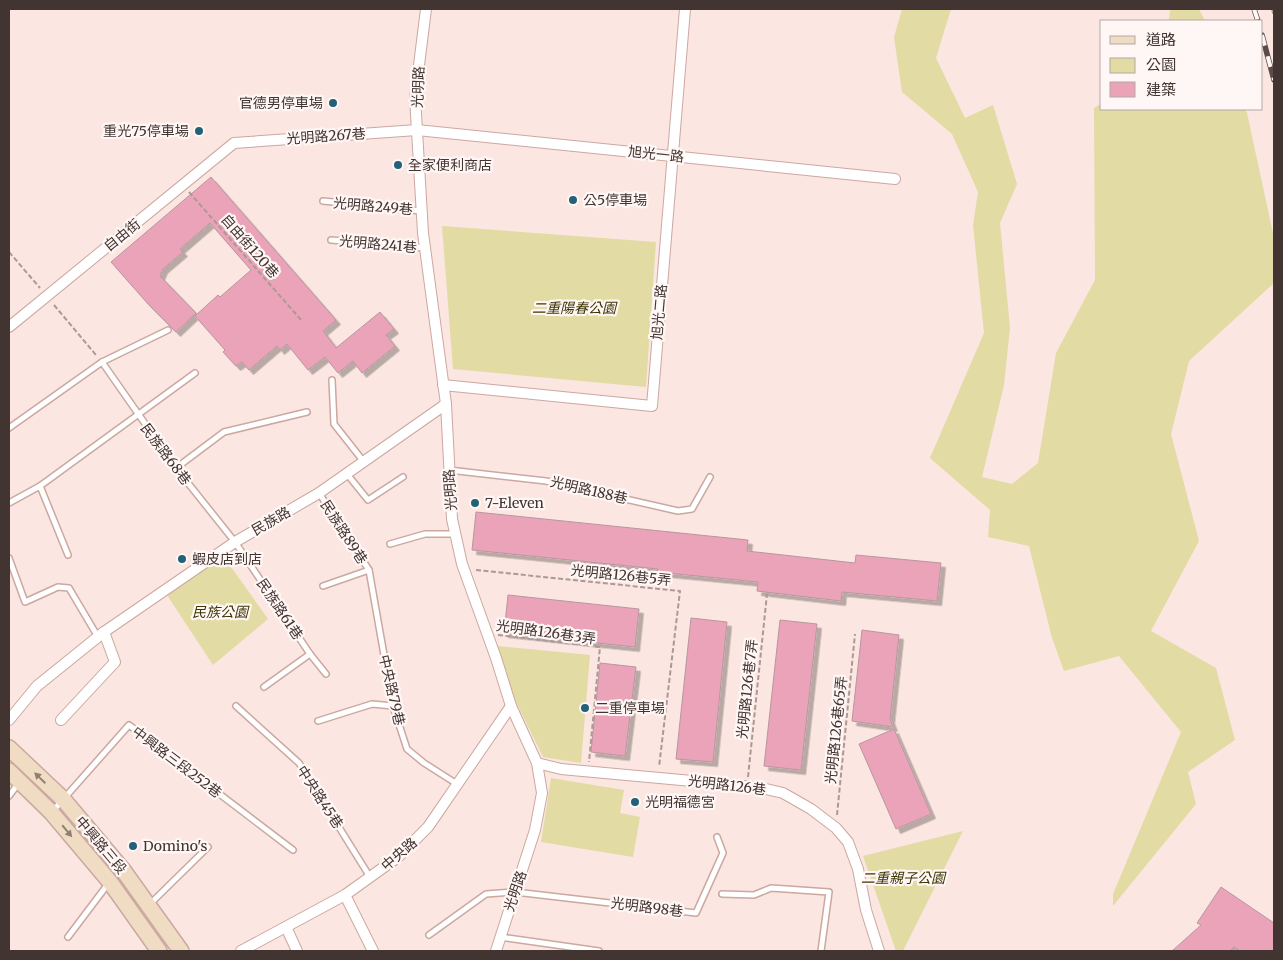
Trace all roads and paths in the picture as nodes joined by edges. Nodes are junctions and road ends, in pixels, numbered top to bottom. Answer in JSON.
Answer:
{"nodes":[{"id":1,"x":426,"y":9,"type":"edge"},
{"id":2,"x":685,"y":9,"type":"edge"},
{"id":3,"x":1272,"y":9,"type":"edge"},
{"id":4,"x":1274,"y":17,"type":"edge"},
{"id":5,"x":417,"y":130,"type":"junction"},
{"id":6,"x":234,"y":143,"type":"joint"},
{"id":7,"x":673,"y":156,"type":"junction"},
{"id":8,"x":895,"y":179,"type":"dead end"},
{"id":9,"x":183,"y":185,"type":"junction"},
{"id":10,"x":323,"y":201,"type":"dead end"},
{"id":11,"x":422,"y":211,"type":"junction"},
{"id":12,"x":331,"y":240,"type":"dead end"},
{"id":13,"x":426,"y":248,"type":"junction"},
{"id":14,"x":9,"y":252,"type":"edge"},
{"id":15,"x":47,"y":296,"type":"junction"},
{"id":16,"x":302,"y":321,"type":"dead end"},
{"id":17,"x":9,"y":327,"type":"edge"},
{"id":18,"x":168,"y":330,"type":"dead end"},
{"id":19,"x":102,"y":362,"type":"junction"},
{"id":20,"x":195,"y":373,"type":"dead end"},
{"id":21,"x":332,"y":380,"type":"dead end"},
{"id":22,"x":443,"y":385,"type":"junction"},
{"id":23,"x":446,"y":404,"type":"junction"},
{"id":24,"x":307,"y":412,"type":"dead end"},
{"id":25,"x":138,"y":415,"type":"junction"},
{"id":26,"x":9,"y":428,"type":"edge"},
{"id":27,"x":364,"y":462,"type":"junction"},
{"id":28,"x":176,"y":468,"type":"junction"},
{"id":29,"x":449,"y":470,"type":"junction"},
{"id":30,"x":347,"y":474,"type":"junction"},
{"id":31,"x":403,"y":477,"type":"dead end"},
{"id":32,"x":710,"y":477,"type":"dead end"},
{"id":33,"x":40,"y":486,"type":"junction"},
{"id":34,"x":319,"y":493,"type":"junction"},
{"id":35,"x":9,"y":503,"type":"edge"},
{"id":36,"x":455,"y":534,"type":"junction"},
{"id":37,"x":235,"y":542,"type":"junction"},
{"id":38,"x":390,"y":544,"type":"dead end"},
{"id":39,"x":68,"y":555,"type":"dead end"},
{"id":40,"x":9,"y":558,"type":"edge"},
{"id":41,"x":464,"y":569,"type":"junction"},
{"id":42,"x":369,"y":570,"type":"junction"},
{"id":43,"x":323,"y":586,"type":"dead end"},
{"id":44,"x":767,"y":594,"type":"dead end"},
{"id":45,"x":487,"y":633,"type":"junction"},
{"id":46,"x":101,"y":634,"type":"junction"},
{"id":47,"x":855,"y":634,"type":"dead end"},
{"id":48,"x":310,"y":654,"type":"junction"},
{"id":49,"x":326,"y":674,"type":"dead end"},
{"id":50,"x":264,"y":687,"type":"dead end"},
{"id":51,"x":236,"y":706,"type":"dead end"},
{"id":52,"x":393,"y":706,"type":"junction"},
{"id":53,"x":511,"y":706,"type":"junction"},
{"id":54,"x":9,"y":720,"type":"edge"},
{"id":55,"x":61,"y":720,"type":"dead end"},
{"id":56,"x":318,"y":721,"type":"dead end"},
{"id":57,"x":9,"y":748,"type":"edge"},
{"id":58,"x":536,"y":763,"type":"junction"},
{"id":59,"x":9,"y":771,"type":"edge"},
{"id":60,"x":588,"y":771,"type":"junction"},
{"id":61,"x":657,"y":777,"type":"junction"},
{"id":62,"x":20,"y":782,"type":"junction"},
{"id":63,"x":457,"y":785,"type":"junction"},
{"id":64,"x":748,"y":786,"type":"junction"},
{"id":65,"x":9,"y":796,"type":"edge"},
{"id":66,"x":62,"y":799,"type":"junction"},
{"id":67,"x":51,"y":812,"type":"junction"},
{"id":68,"x":836,"y":828,"type":"junction"},
{"id":69,"x":717,"y":838,"type":"dead end"},
{"id":70,"x":208,"y":847,"type":"dead end"},
{"id":71,"x":293,"y":850,"type":"dead end"},
{"id":72,"x":370,"y":877,"type":"junction"},
{"id":73,"x":110,"y":882,"type":"junction"},
{"id":74,"x":515,"y":892,"type":"junction"},
{"id":75,"x":722,"y":894,"type":"dead end"},
{"id":76,"x":345,"y":895,"type":"junction"},
{"id":77,"x":148,"y":906,"type":"junction"},
{"id":78,"x":286,"y":927,"type":"junction"},
{"id":79,"x":429,"y":936,"type":"dead end"},
{"id":80,"x":68,"y":937,"type":"dead end"},
{"id":81,"x":499,"y":937,"type":"junction"},
{"id":82,"x":159,"y":951,"type":"edge"},
{"id":83,"x":181,"y":951,"type":"edge"},
{"id":84,"x":241,"y":951,"type":"edge"},
{"id":85,"x":297,"y":951,"type":"edge"},
{"id":86,"x":373,"y":951,"type":"edge"},
{"id":87,"x":496,"y":951,"type":"edge"},
{"id":88,"x":599,"y":951,"type":"edge"},
{"id":89,"x":822,"y":951,"type":"edge"},
{"id":90,"x":879,"y":951,"type":"edge"}],
"edges":[{"from":1,"to":5,"type":"street","name":"光明路"},
{"from":2,"to":7,"type":"street","name":"旭光二路"},
{"from":3,"to":4,"type":"path"},
{"from":5,"to":6,"type":"street","name":"光明路267巷"},
{"from":5,"to":7,"type":"street","name":"旭光一路"},
{"from":5,"to":11,"type":"street","name":"光明路"},
{"from":6,"to":9,"type":"street","name":"自由街"},
{"from":7,"to":8,"type":"street","name":"旭光一路"},
{"from":7,"to":22,"type":"street","name":"旭光二路"},
{"from":9,"to":15,"type":"street","name":"自由街"},
{"from":9,"to":16,"type":"path","name":"自由街120巷"},
{"from":10,"to":11,"type":"lane","name":"光明路249巷"},
{"from":11,"to":13,"type":"street","name":"光明路"},
{"from":12,"to":13,"type":"lane","name":"光明路241巷"},
{"from":13,"to":22,"type":"street","name":"光明路"},
{"from":14,"to":15,"type":"path"},
{"from":15,"to":17,"type":"street","name":"自由街"},
{"from":15,"to":19,"type":"path"},
{"from":18,"to":19,"type":"lane"},
{"from":19,"to":25,"type":"lane","name":"民族路68巷"},
{"from":19,"to":26,"type":"lane"},
{"from":20,"to":25,"type":"lane"},
{"from":21,"to":27,"type":"lane"},
{"from":22,"to":23,"type":"street","name":"光明路"},
{"from":23,"to":27,"type":"street","name":"民族路"},
{"from":23,"to":29,"type":"street","name":"光明路"},
{"from":24,"to":28,"type":"lane"},
{"from":25,"to":28,"type":"lane","name":"民族路68巷"},
{"from":25,"to":33,"type":"lane"},
{"from":27,"to":30,"type":"street","name":"民族路"},
{"from":28,"to":37,"type":"lane","name":"民族路68巷"},
{"from":29,"to":32,"type":"lane","name":"光明路188巷"},
{"from":29,"to":36,"type":"street","name":"光明路"},
{"from":30,"to":31,"type":"lane"},
{"from":30,"to":34,"type":"street","name":"民族路"},
{"from":33,"to":35,"type":"lane"},
{"from":33,"to":39,"type":"lane"},
{"from":34,"to":37,"type":"street","name":"民族路"},
{"from":34,"to":42,"type":"lane","name":"民族路89巷"},
{"from":36,"to":38,"type":"lane"},
{"from":36,"to":41,"type":"street","name":"光明路"},
{"from":37,"to":46,"type":"street","name":"民族路"},
{"from":37,"to":48,"type":"lane","name":"民族路61巷"},
{"from":40,"to":46,"type":"lane"},
{"from":41,"to":45,"type":"street","name":"光明路"},
{"from":41,"to":61,"type":"path","name":"光明路126巷5弄"},
{"from":42,"to":43,"type":"lane"},
{"from":42,"to":52,"type":"lane","name":"中央路79巷"},
{"from":44,"to":64,"type":"path","name":"光明路126巷7弄"},
{"from":45,"to":53,"type":"street","name":"光明路"},
{"from":45,"to":60,"type":"path","name":"光明路126巷3弄"},
{"from":46,"to":54,"type":"street","name":"民族路"},
{"from":46,"to":55,"type":"street"},
{"from":47,"to":68,"type":"path","name":"光明路126巷65弄"},
{"from":48,"to":49,"type":"lane","name":"民族路61巷"},
{"from":48,"to":50,"type":"lane"},
{"from":51,"to":72,"type":"lane","name":"中央路45巷"},
{"from":52,"to":56,"type":"lane"},
{"from":52,"to":63,"type":"lane","name":"中央路79巷"},
{"from":53,"to":58,"type":"street","name":"光明路"},
{"from":53,"to":63,"type":"street","name":"中央路"},
{"from":66,"to":57,"type":"main road","name":"中興路三段","one_way":true},
{"from":58,"to":60,"type":"street","name":"光明路126巷"},
{"from":58,"to":74,"type":"street","name":"光明路"},
{"from":59,"to":62,"type":"main road","name":"中興路三段"},
{"from":60,"to":61,"type":"street","name":"光明路126巷"},
{"from":61,"to":64,"type":"street","name":"光明路126巷"},
{"from":62,"to":65,"type":"lane"},
{"from":62,"to":67,"type":"main road","name":"中興路三段"},
{"from":63,"to":72,"type":"street","name":"中央路"},
{"from":64,"to":68,"type":"street","name":"光明路126巷"},
{"from":66,"to":67,"type":"lane","name":"中興路三段252巷"},
{"from":66,"to":71,"type":"lane","name":"中興路三段252巷"},
{"from":66,"to":77,"type":"main road","name":"中興路三段"},
{"from":67,"to":73,"type":"main road","name":"中興路三段","one_way":true},
{"from":68,"to":90,"type":"street","name":"光明路126巷"},
{"from":69,"to":74,"type":"lane","name":"光明路98巷"},
{"from":70,"to":77,"type":"lane"},
{"from":72,"to":76,"type":"street","name":"中央路"},
{"from":73,"to":80,"type":"lane"},
{"from":73,"to":82,"type":"main road","name":"中興路三段"},
{"from":74,"to":79,"type":"lane"},
{"from":74,"to":81,"type":"street","name":"光明路"},
{"from":75,"to":89,"type":"lane"},
{"from":76,"to":78,"type":"street","name":"中央路"},
{"from":76,"to":86,"type":"street"},
{"from":77,"to":83,"type":"main road","name":"中興路三段"},
{"from":78,"to":84,"type":"street","name":"中央路"},
{"from":78,"to":85,"type":"street"},
{"from":81,"to":87,"type":"street","name":"光明路"},
{"from":81,"to":88,"type":"lane"}]}
